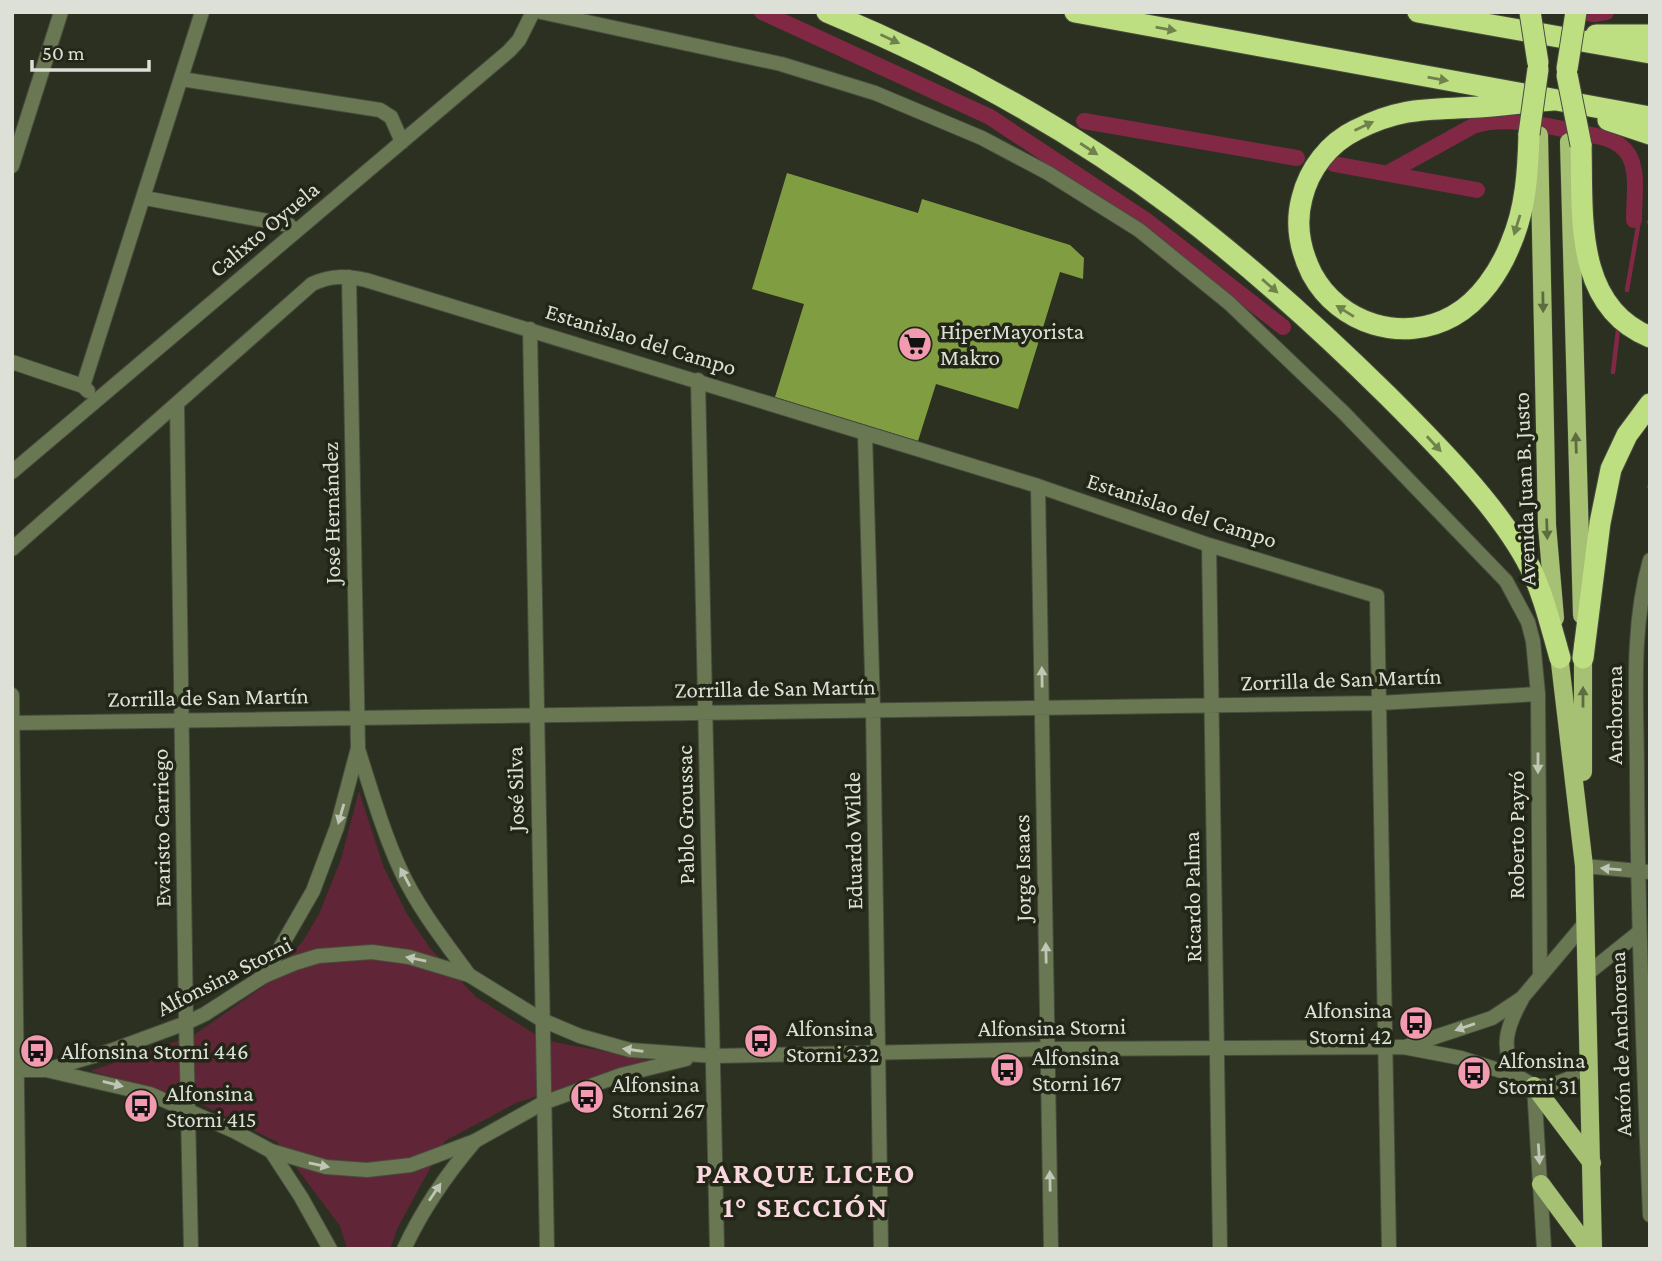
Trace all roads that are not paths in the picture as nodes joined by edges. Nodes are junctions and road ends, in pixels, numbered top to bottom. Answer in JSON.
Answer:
{"nodes":[{"id":1,"x":61,"y":12,"type":"edge"},
{"id":2,"x":202,"y":12,"type":"edge"},
{"id":3,"x":533,"y":12,"type":"edge"},
{"id":4,"x":541,"y":12,"type":"edge"},
{"id":5,"x":827,"y":12,"type":"edge"},
{"id":6,"x":1074,"y":12,"type":"edge"},
{"id":7,"x":1418,"y":12,"type":"edge"},
{"id":8,"x":1493,"y":12,"type":"edge"},
{"id":9,"x":1530,"y":12,"type":"edge"},
{"id":10,"x":1576,"y":12,"type":"edge"},
{"id":11,"x":1650,"y":35,"type":"edge"},
{"id":12,"x":1554,"y":37,"type":"junction"},
{"id":13,"x":1650,"y":53,"type":"edge"},
{"id":14,"x":181,"y":79,"type":"junction"},
{"id":15,"x":1555,"y":100,"type":"junction"},
{"id":16,"x":12,"y":111,"type":"edge"},
{"id":17,"x":28,"y":116,"type":"junction"},
{"id":18,"x":1650,"y":117,"type":"edge"},
{"id":19,"x":1650,"y":134,"type":"edge"},
{"id":20,"x":1534,"y":135,"type":"junction"},
{"id":21,"x":402,"y":142,"type":"junction"},
{"id":22,"x":1575,"y":144,"type":"junction"},
{"id":23,"x":12,"y":166,"type":"edge"},
{"id":24,"x":145,"y":198,"type":"junction"},
{"id":25,"x":295,"y":232,"type":"junction"},
{"id":26,"x":349,"y":277,"type":"junction"},
{"id":27,"x":530,"y":329,"type":"junction"},
{"id":28,"x":1650,"y":337,"type":"edge"},
{"id":29,"x":12,"y":362,"type":"edge"},
{"id":30,"x":698,"y":380,"type":"junction"},
{"id":31,"x":83,"y":386,"type":"junction"},
{"id":32,"x":96,"y":399,"type":"junction"},
{"id":33,"x":1650,"y":404,"type":"edge"},
{"id":34,"x":177,"y":406,"type":"junction"},
{"id":35,"x":865,"y":433,"type":"junction"},
{"id":36,"x":12,"y":472,"type":"edge"},
{"id":37,"x":1038,"y":486,"type":"junction"},
{"id":38,"x":1209,"y":545,"type":"junction"},
{"id":39,"x":12,"y":549,"type":"edge"},
{"id":40,"x":1650,"y":560,"type":"edge"},
{"id":41,"x":1560,"y":658,"type":"junction"},
{"id":42,"x":1583,"y":658,"type":"junction"},
{"id":43,"x":1538,"y":694,"type":"junction"},
{"id":44,"x":12,"y":695,"type":"edge"},
{"id":45,"x":1379,"y":703,"type":"junction"},
{"id":46,"x":1211,"y":705,"type":"junction"},
{"id":47,"x":1043,"y":706,"type":"junction"},
{"id":48,"x":873,"y":709,"type":"junction"},
{"id":49,"x":706,"y":712,"type":"junction"},
{"id":50,"x":537,"y":715,"type":"junction"},
{"id":51,"x":357,"y":718,"type":"junction"},
{"id":52,"x":182,"y":719,"type":"junction"},
{"id":53,"x":13,"y":723,"type":"edge"},
{"id":54,"x":358,"y":748,"type":"junction"},
{"id":55,"x":1582,"y":838,"type":"junction"},
{"id":56,"x":1584,"y":866,"type":"junction"},
{"id":57,"x":1644,"y":872,"type":"edge"},
{"id":58,"x":1586,"y":922,"type":"junction"},
{"id":59,"x":1638,"y":933,"type":"junction"},
{"id":60,"x":1587,"y":974,"type":"junction"},
{"id":61,"x":468,"y":975,"type":"junction"},
{"id":62,"x":264,"y":976,"type":"junction"},
{"id":63,"x":1540,"y":976,"type":"junction"},
{"id":64,"x":1522,"y":998,"type":"junction"},
{"id":65,"x":542,"y":1020,"type":"junction"},
{"id":66,"x":186,"y":1023,"type":"junction"},
{"id":67,"x":1385,"y":1047,"type":"junction"},
{"id":68,"x":1403,"y":1047,"type":"junction"},
{"id":69,"x":1217,"y":1048,"type":"junction"},
{"id":70,"x":1048,"y":1049,"type":"junction"},
{"id":71,"x":879,"y":1052,"type":"junction"},
{"id":72,"x":707,"y":1056,"type":"junction"},
{"id":73,"x":1589,"y":1056,"type":"junction"},
{"id":74,"x":14,"y":1070,"type":"edge"},
{"id":75,"x":46,"y":1070,"type":"junction"},
{"id":76,"x":1517,"y":1076,"type":"junction"},
{"id":77,"x":1534,"y":1086,"type":"junction"},
{"id":78,"x":544,"y":1103,"type":"junction"},
{"id":79,"x":189,"y":1110,"type":"junction"},
{"id":80,"x":475,"y":1141,"type":"junction"},
{"id":81,"x":271,"y":1151,"type":"junction"},
{"id":82,"x":1592,"y":1163,"type":"junction"},
{"id":83,"x":1541,"y":1184,"type":"junction"},
{"id":84,"x":1650,"y":1215,"type":"edge"},
{"id":85,"x":19,"y":1249,"type":"edge"},
{"id":86,"x":191,"y":1249,"type":"edge"},
{"id":87,"x":330,"y":1249,"type":"edge"},
{"id":88,"x":404,"y":1249,"type":"edge"},
{"id":89,"x":547,"y":1249,"type":"edge"},
{"id":90,"x":717,"y":1249,"type":"edge"},
{"id":91,"x":881,"y":1249,"type":"edge"},
{"id":92,"x":1051,"y":1249,"type":"edge"},
{"id":93,"x":1220,"y":1249,"type":"edge"},
{"id":94,"x":1389,"y":1249,"type":"edge"},
{"id":95,"x":1544,"y":1249,"type":"edge"},
{"id":96,"x":1591,"y":1249,"type":"edge"}],
"edges":[{"from":1,"to":17,"type":"street"},
{"from":2,"to":14,"type":"street"},
{"from":3,"to":21,"type":"street","name":"Calixto Oyuela"},
{"from":4,"to":43,"type":"street","name":"Roberto Payró"},
{"from":5,"to":41,"type":"highway","one_way":true},
{"from":6,"to":15,"type":"highway","one_way":true},
{"from":7,"to":12,"type":"highway"},
{"from":8,"to":12,"type":"highway"},
{"from":9,"to":20,"type":"highway","bridge":true},
{"from":10,"to":22,"type":"highway","bridge":true},
{"from":11,"to":12,"type":"highway"},
{"from":12,"to":13,"type":"highway"},
{"from":14,"to":21,"type":"street"},
{"from":14,"to":24,"type":"street"},
{"from":15,"to":18,"type":"highway"},
{"from":15,"to":19,"type":"highway"},
{"from":20,"to":15,"type":"highway","one_way":true},
{"from":16,"to":17,"type":"street"},
{"from":17,"to":23,"type":"street"},
{"from":20,"to":41,"type":"main road","name":"Avenida Juan B. Justo","one_way":true},
{"from":21,"to":25,"type":"street","name":"Calixto Oyuela"},
{"from":22,"to":28,"type":"highway"},
{"from":42,"to":22,"type":"main road","name":"Avenida Juan B. Justo","one_way":true},
{"from":24,"to":25,"type":"street"},
{"from":24,"to":31,"type":"street"},
{"from":25,"to":32,"type":"street","name":"Calixto Oyuela"},
{"from":26,"to":27,"type":"street","name":"Estanislao del Campo"},
{"from":26,"to":34,"type":"street"},
{"from":26,"to":51,"type":"street","name":"José Hernández"},
{"from":27,"to":30,"type":"street","name":"Estanislao del Campo"},
{"from":27,"to":50,"type":"street","name":"José Silva"},
{"from":29,"to":31,"type":"street"},
{"from":30,"to":35,"type":"street","name":"Estanislao del Campo"},
{"from":30,"to":49,"type":"street","name":"Pablo Groussac"},
{"from":31,"to":32,"type":"street"},
{"from":32,"to":36,"type":"street","name":"Calixto Oyuela"},
{"from":33,"to":42,"type":"highway"},
{"from":34,"to":39,"type":"street"},
{"from":34,"to":52,"type":"street","name":"Evaristo Carriego"},
{"from":35,"to":37,"type":"street","name":"Estanislao del Campo"},
{"from":35,"to":48,"type":"street","name":"Eduardo Wilde"},
{"from":37,"to":38,"type":"street","name":"Estanislao del Campo"},
{"from":47,"to":37,"type":"street","name":"Jorge Isaacs","one_way":true},
{"from":38,"to":45,"type":"street","name":"Estanislao del Campo"},
{"from":38,"to":46,"type":"street","name":"Ricardo Palma"},
{"from":40,"to":57,"type":"street","name":"Anchorena"},
{"from":41,"to":55,"type":"main road","name":"Avenida Juan B. Justo"},
{"from":55,"to":42,"type":"main road","name":"Avenida Juan B. Justo","one_way":true},
{"from":43,"to":45,"type":"street","name":"Zorrilla de San Martín"},
{"from":43,"to":63,"type":"street","name":"Roberto Payró","one_way":true},
{"from":44,"to":53,"type":"street"},
{"from":45,"to":46,"type":"street","name":"Zorrilla de San Martín"},
{"from":45,"to":67,"type":"street","name":"Estanislao del Campo"},
{"from":46,"to":47,"type":"street","name":"Zorrilla de San Martín"},
{"from":46,"to":69,"type":"street","name":"Ricardo Palma"},
{"from":47,"to":48,"type":"street","name":"Zorrilla de San Martín"},
{"from":70,"to":47,"type":"street","name":"Jorge Isaacs","one_way":true},
{"from":48,"to":49,"type":"street","name":"Zorrilla de San Martín"},
{"from":48,"to":71,"type":"street","name":"Eduardo Wilde"},
{"from":49,"to":50,"type":"street","name":"Zorrilla de San Martín"},
{"from":49,"to":72,"type":"street","name":"Pablo Groussac"},
{"from":50,"to":51,"type":"street","name":"Zorrilla de San Martín"},
{"from":50,"to":65,"type":"street","name":"José Silva"},
{"from":51,"to":52,"type":"street","name":"Zorrilla de San Martín"},
{"from":51,"to":54,"type":"street","name":"José Hernández"},
{"from":52,"to":53,"type":"street","name":"Zorrilla de San Martín"},
{"from":52,"to":66,"type":"street","name":"Evaristo Carriego"},
{"from":53,"to":74,"type":"street"},
{"from":61,"to":54,"type":"street","name":"José Hernández","one_way":true},
{"from":54,"to":62,"type":"street","name":"José Hernández","one_way":true},
{"from":55,"to":56,"type":"main road","name":"Avenida Juan B. Justo"},
{"from":57,"to":56,"type":"street","one_way":true},
{"from":56,"to":58,"type":"main road","name":"Avenida Juan B. Justo"},
{"from":57,"to":59,"type":"street","name":"Aarón de Anchorena"},
{"from":58,"to":60,"type":"main road","name":"Avenida Juan B. Justo"},
{"from":58,"to":63,"type":"street","name":"Alfonsina Storni"},
{"from":59,"to":60,"type":"street"},
{"from":59,"to":84,"type":"street","name":"Aarón de Anchorena"},
{"from":60,"to":73,"type":"main road","name":"Avenida Juan B. Justo"},
{"from":61,"to":62,"type":"street","name":"Alfonsina Storni","one_way":true},
{"from":61,"to":65,"type":"street","name":"Alfonsina Storni"},
{"from":62,"to":66,"type":"street","name":"Alfonsina Storni"},
{"from":63,"to":64,"type":"street","name":"Alfonsina Storni"},
{"from":64,"to":68,"type":"street","name":"Alfonsina Storni","one_way":true},
{"from":64,"to":76,"type":"street"},
{"from":72,"to":65,"type":"street","name":"Alfonsina Storni","one_way":true},
{"from":65,"to":78,"type":"street","name":"José Silva"},
{"from":66,"to":75,"type":"street","name":"Alfonsina Storni"},
{"from":66,"to":79,"type":"street","name":"Evaristo Carriego"},
{"from":67,"to":68,"type":"street","name":"Alfonsina Storni"},
{"from":67,"to":69,"type":"street","name":"Alfonsina Storni"},
{"from":67,"to":94,"type":"street","name":"Estanislao del Campo"},
{"from":68,"to":76,"type":"street","name":"Alfonsina Storni"},
{"from":69,"to":70,"type":"street","name":"Alfonsina Storni"},
{"from":69,"to":93,"type":"street","name":"Ricardo Palma"},
{"from":70,"to":71,"type":"street","name":"Alfonsina Storni"},
{"from":92,"to":70,"type":"street","name":"Jorge Isaacs","one_way":true},
{"from":71,"to":72,"type":"street","name":"Alfonsina Storni"},
{"from":71,"to":91,"type":"street","name":"Eduardo Wilde"},
{"from":72,"to":78,"type":"street","name":"Alfonsina Storni"},
{"from":72,"to":90,"type":"street","name":"Pablo Groussac"},
{"from":73,"to":77,"type":"street"},
{"from":73,"to":82,"type":"main road","name":"Avenida Juan B. Justo"},
{"from":74,"to":75,"type":"street","name":"Alfonsina Storni"},
{"from":74,"to":85,"type":"street"},
{"from":75,"to":79,"type":"street","name":"Alfonsina Storni","one_way":true},
{"from":76,"to":77,"type":"street","name":"Alfonsina Storni"},
{"from":77,"to":82,"type":"main road"},
{"from":77,"to":83,"type":"street","one_way":true},
{"from":78,"to":80,"type":"street","name":"Alfonsina Storni"},
{"from":78,"to":89,"type":"street","name":"José Silva"},
{"from":79,"to":81,"type":"street","name":"Alfonsina Storni"},
{"from":79,"to":86,"type":"street","name":"Evaristo Carriego"},
{"from":81,"to":80,"type":"street","name":"Alfonsina Storni","one_way":true},
{"from":88,"to":80,"type":"street","one_way":true},
{"from":81,"to":87,"type":"street"},
{"from":82,"to":96,"type":"main road","name":"Avenida Juan B. Justo"},
{"from":83,"to":95,"type":"street"},
{"from":83,"to":96,"type":"main road"}]}
